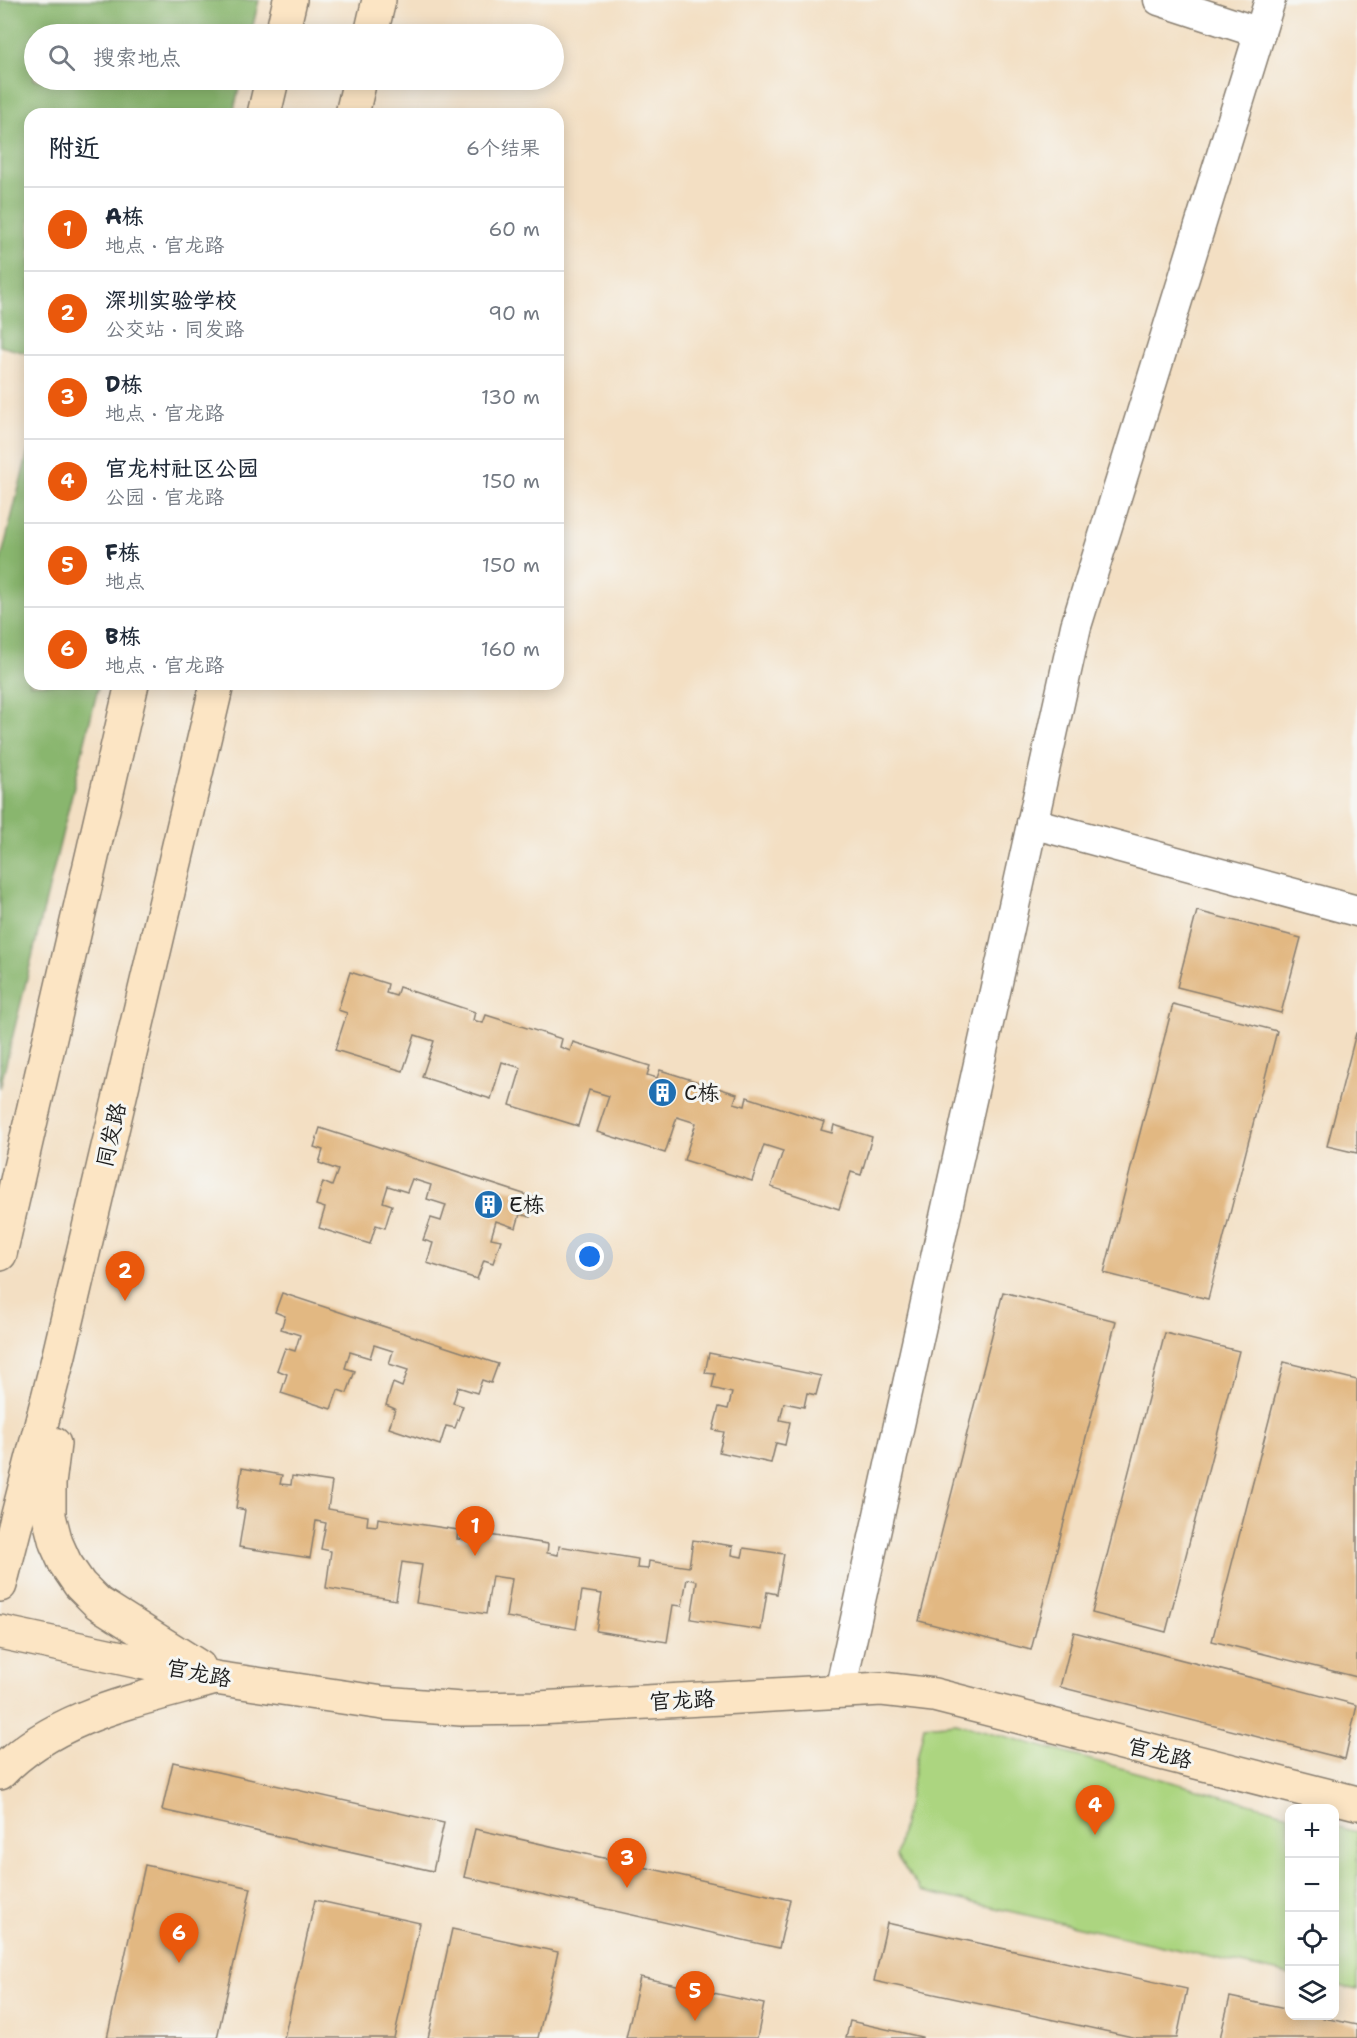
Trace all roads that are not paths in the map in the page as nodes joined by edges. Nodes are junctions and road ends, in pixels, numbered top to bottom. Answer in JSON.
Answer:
{"nodes":[{"id":1,"x":290,"y":0,"type":"edge"},
{"id":2,"x":379,"y":0,"type":"edge"},
{"id":3,"x":1159,"y":0,"type":"edge"},
{"id":4,"x":1270,"y":0,"type":"edge"},
{"id":5,"x":284,"y":24,"type":"edge"},
{"id":6,"x":373,"y":24,"type":"edge"},
{"id":7,"x":1260,"y":33,"type":"junction"},
{"id":8,"x":270,"y":90,"type":"edge"},
{"id":9,"x":358,"y":90,"type":"edge"},
{"id":10,"x":265,"y":108,"type":"edge"},
{"id":11,"x":353,"y":108,"type":"edge"},
{"id":12,"x":131,"y":690,"type":"edge"},
{"id":13,"x":217,"y":690,"type":"edge"},
{"id":14,"x":1032,"y":823,"type":"junction"},
{"id":15,"x":1357,"y":911,"type":"edge"},
{"id":16,"x":0,"y":1254,"type":"edge"},
{"id":17,"x":59,"y":1355,"type":"junction"},
{"id":18,"x":0,"y":1586,"type":"edge"},
{"id":19,"x":0,"y":1632,"type":"edge"},
{"id":20,"x":215,"y":1678,"type":"junction"},
{"id":21,"x":840,"y":1691,"type":"junction"},
{"id":22,"x":0,"y":1773,"type":"edge"},
{"id":23,"x":1357,"y":1803,"type":"edge"}],
"edges":[{"from":1,"to":5,"type":"main road"},
{"from":2,"to":6,"type":"main road"},
{"from":3,"to":7,"type":"street"},
{"from":4,"to":7,"type":"street"},
{"from":7,"to":14,"type":"street"},
{"from":8,"to":10,"type":"main road"},
{"from":9,"to":11,"type":"main road"},
{"from":12,"to":16,"type":"main road"},
{"from":13,"to":17,"type":"main road","name":"同发路"},
{"from":14,"to":15,"type":"street"},
{"from":14,"to":21,"type":"street"},
{"from":17,"to":18,"type":"main road","name":"同发路"},
{"from":17,"to":20,"type":"main road"},
{"from":19,"to":20,"type":"main road","name":"官龙路"},
{"from":20,"to":21,"type":"main road","name":"官龙路"},
{"from":20,"to":22,"type":"main road"},
{"from":21,"to":23,"type":"main road","name":"官龙路"}]}
